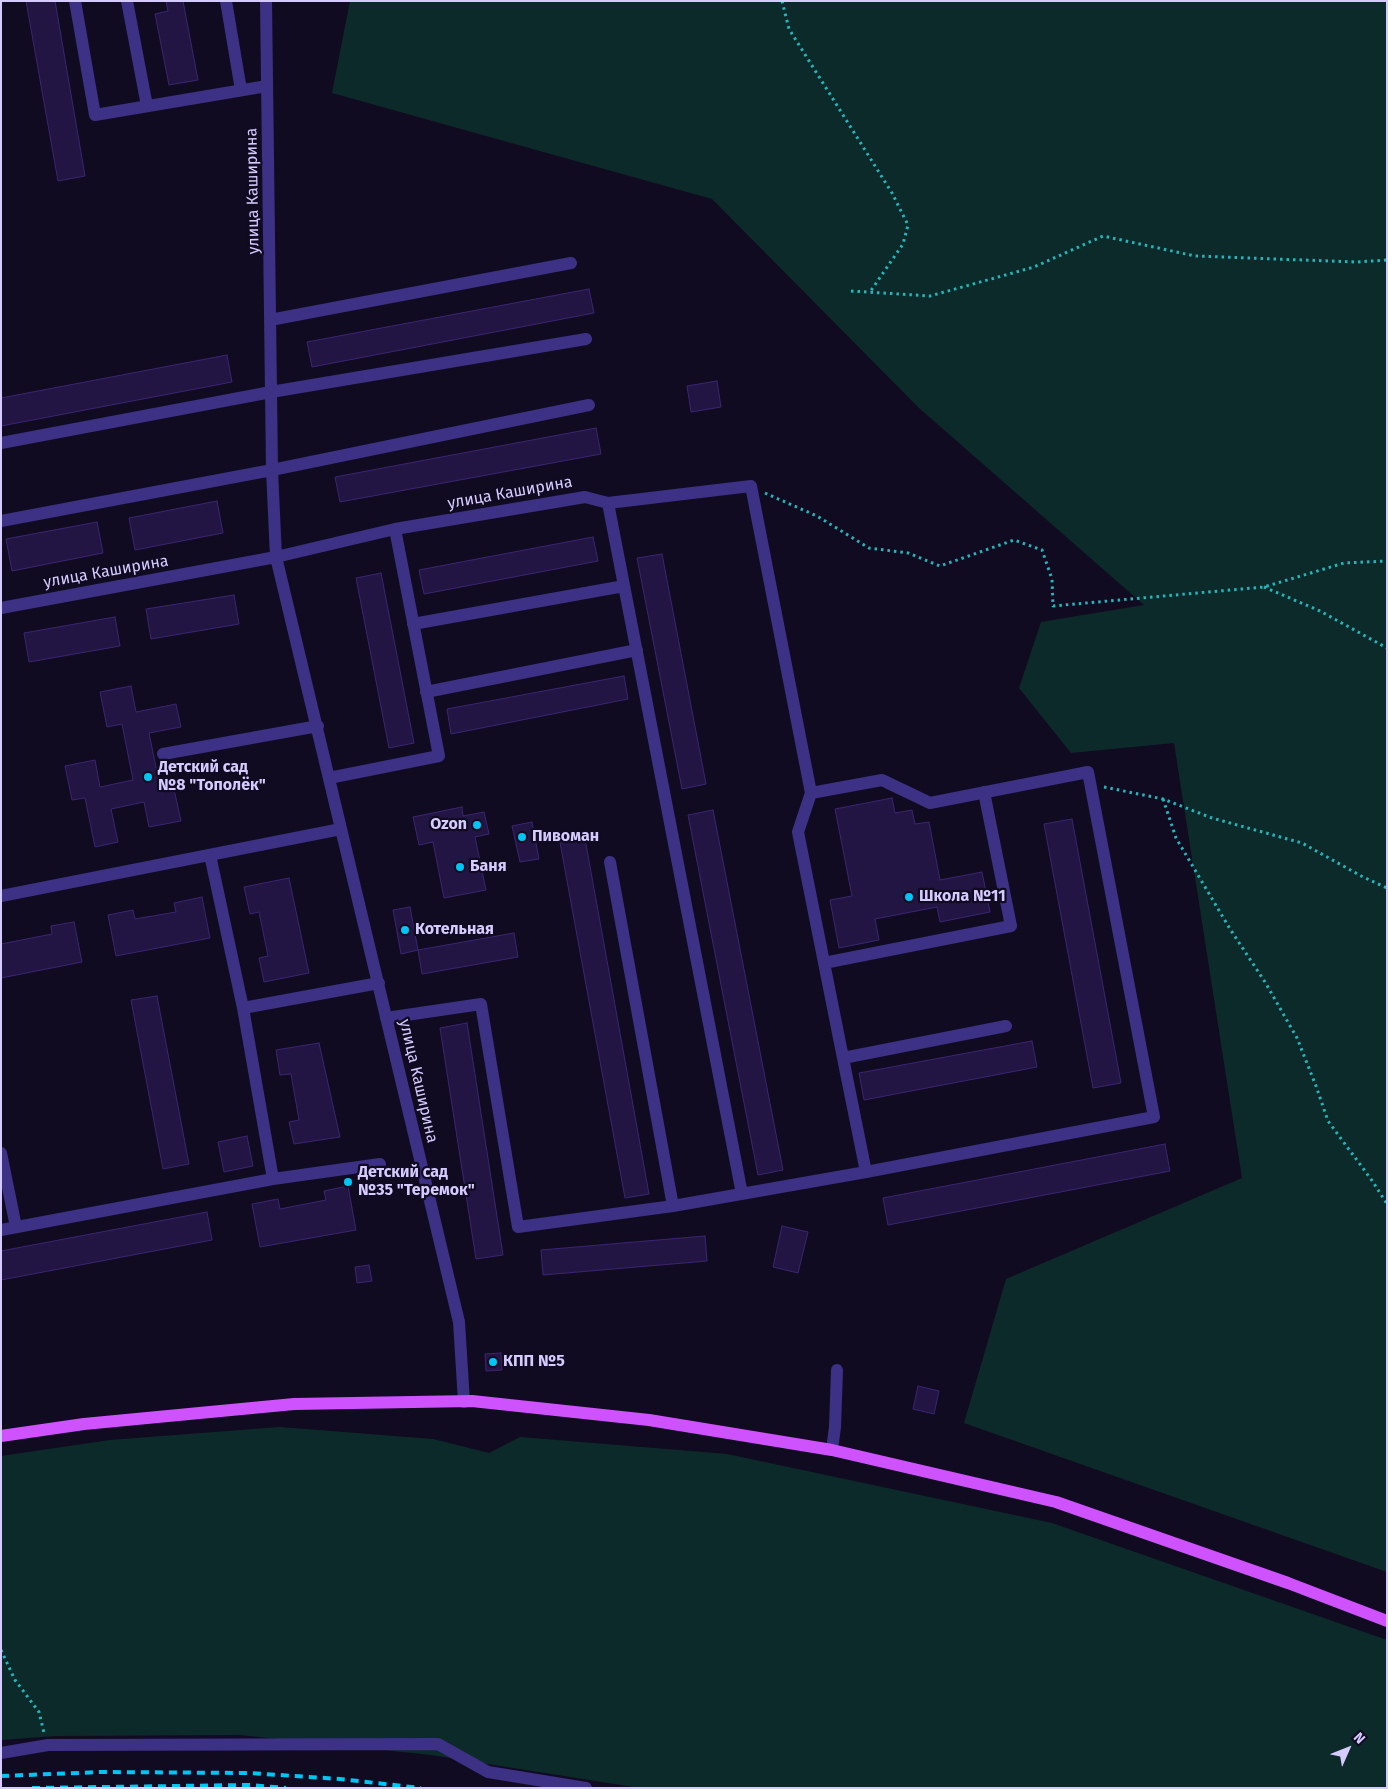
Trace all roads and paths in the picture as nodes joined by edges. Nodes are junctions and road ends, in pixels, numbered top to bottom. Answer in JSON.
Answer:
{"nodes":[{"id":1,"x":75,"y":1,"type":"edge"},
{"id":2,"x":127,"y":1,"type":"edge"},
{"id":3,"x":226,"y":1,"type":"edge"},
{"id":4,"x":266,"y":1,"type":"edge"},
{"id":5,"x":782,"y":1,"type":"edge"},
{"id":6,"x":268,"y":86,"type":"junction"},
{"id":7,"x":241,"y":90,"type":"junction"},
{"id":8,"x":147,"y":106,"type":"junction"},
{"id":9,"x":1387,"y":260,"type":"edge"},
{"id":10,"x":571,"y":263,"type":"dead end"},
{"id":11,"x":851,"y":291,"type":"dead end"},
{"id":12,"x":870,"y":292,"type":"junction"},
{"id":13,"x":270,"y":320,"type":"junction"},
{"id":14,"x":586,"y":339,"type":"dead end"},
{"id":15,"x":271,"y":392,"type":"junction"},
{"id":16,"x":590,"y":405,"type":"dead end"},
{"id":17,"x":1,"y":443,"type":"edge"},
{"id":18,"x":272,"y":470,"type":"junction"},
{"id":19,"x":751,"y":486,"type":"junction"},
{"id":20,"x":608,"y":503,"type":"junction"},
{"id":21,"x":1,"y":521,"type":"edge"},
{"id":22,"x":395,"y":529,"type":"junction"},
{"id":23,"x":276,"y":557,"type":"junction"},
{"id":24,"x":1387,"y":561,"type":"edge"},
{"id":25,"x":624,"y":586,"type":"junction"},
{"id":26,"x":1264,"y":587,"type":"junction"},
{"id":27,"x":1,"y":608,"type":"edge"},
{"id":28,"x":413,"y":624,"type":"junction"},
{"id":29,"x":1387,"y":648,"type":"edge"},
{"id":30,"x":637,"y":650,"type":"junction"},
{"id":31,"x":426,"y":692,"type":"junction"},
{"id":32,"x":318,"y":726,"type":"junction"},
{"id":33,"x":163,"y":754,"type":"dead end"},
{"id":34,"x":329,"y":778,"type":"junction"},
{"id":35,"x":1090,"y":784,"type":"junction"},
{"id":36,"x":984,"y":792,"type":"junction"},
{"id":37,"x":811,"y":793,"type":"junction"},
{"id":38,"x":1163,"y":800,"type":"junction"},
{"id":39,"x":341,"y":829,"type":"junction"},
{"id":40,"x":210,"y":855,"type":"junction"},
{"id":41,"x":610,"y":862,"type":"dead end"},
{"id":42,"x":1387,"y":888,"type":"edge"},
{"id":43,"x":1,"y":896,"type":"edge"},
{"id":44,"x":824,"y":963,"type":"junction"},
{"id":45,"x":379,"y":983,"type":"junction"},
{"id":46,"x":243,"y":1008,"type":"junction"},
{"id":47,"x":386,"y":1018,"type":"junction"},
{"id":48,"x":1006,"y":1026,"type":"dead end"},
{"id":49,"x":843,"y":1058,"type":"junction"},
{"id":50,"x":1,"y":1154,"type":"edge"},
{"id":51,"x":380,"y":1164,"type":"dead end"},
{"id":52,"x":866,"y":1172,"type":"junction"},
{"id":53,"x":278,"y":1178,"type":"junction"},
{"id":54,"x":742,"y":1194,"type":"junction"},
{"id":55,"x":1387,"y":1204,"type":"edge"},
{"id":56,"x":673,"y":1206,"type":"junction"},
{"id":57,"x":16,"y":1227,"type":"junction"},
{"id":58,"x":1,"y":1230,"type":"edge"},
{"id":59,"x":837,"y":1370,"type":"dead end"},
{"id":60,"x":464,"y":1402,"type":"junction"},
{"id":61,"x":1,"y":1436,"type":"edge"},
{"id":62,"x":832,"y":1450,"type":"junction"},
{"id":63,"x":1387,"y":1621,"type":"edge"},
{"id":64,"x":1,"y":1650,"type":"edge"},
{"id":65,"x":48,"y":1745,"type":"junction"},
{"id":66,"x":1,"y":1753,"type":"edge"},
{"id":67,"x":586,"y":1788,"type":"edge"}],
"edges":[{"from":1,"to":8,"type":"street"},
{"from":2,"to":8,"type":"street"},
{"from":3,"to":7,"type":"street"},
{"from":4,"to":6,"type":"street","name":"улица Каширина"},
{"from":5,"to":12,"type":"path"},
{"from":6,"to":7,"type":"street"},
{"from":6,"to":13,"type":"street","name":"улица Каширина"},
{"from":7,"to":8,"type":"street"},
{"from":9,"to":12,"type":"path"},
{"from":10,"to":13,"type":"street"},
{"from":11,"to":12,"type":"path"},
{"from":13,"to":15,"type":"street","name":"улица Каширина"},
{"from":14,"to":15,"type":"street"},
{"from":15,"to":17,"type":"street"},
{"from":15,"to":18,"type":"street","name":"улица Каширина"},
{"from":16,"to":18,"type":"street"},
{"from":18,"to":21,"type":"street"},
{"from":18,"to":23,"type":"street","name":"улица Каширина"},
{"from":19,"to":20,"type":"street","name":"улица Каширина"},
{"from":19,"to":26,"type":"path"},
{"from":19,"to":37,"type":"street"},
{"from":20,"to":22,"type":"street","name":"улица Каширина"},
{"from":20,"to":25,"type":"street"},
{"from":22,"to":23,"type":"street","name":"улица Каширина"},
{"from":22,"to":28,"type":"street"},
{"from":23,"to":27,"type":"street","name":"улица Каширина"},
{"from":23,"to":32,"type":"street","name":"улица Каширина"},
{"from":24,"to":26,"type":"path"},
{"from":25,"to":28,"type":"street"},
{"from":25,"to":30,"type":"street"},
{"from":26,"to":29,"type":"path"},
{"from":28,"to":31,"type":"street"},
{"from":30,"to":31,"type":"street"},
{"from":30,"to":54,"type":"street"},
{"from":31,"to":34,"type":"street"},
{"from":32,"to":33,"type":"street"},
{"from":32,"to":34,"type":"street","name":"улица Каширина"},
{"from":34,"to":39,"type":"street","name":"улица Каширина"},
{"from":35,"to":36,"type":"street"},
{"from":35,"to":38,"type":"path"},
{"from":35,"to":52,"type":"street"},
{"from":36,"to":37,"type":"street"},
{"from":36,"to":44,"type":"street"},
{"from":37,"to":44,"type":"street"},
{"from":38,"to":42,"type":"path"},
{"from":38,"to":55,"type":"path"},
{"from":39,"to":40,"type":"street"},
{"from":39,"to":45,"type":"street","name":"улица Каширина"},
{"from":40,"to":43,"type":"street"},
{"from":40,"to":46,"type":"street"},
{"from":41,"to":56,"type":"street"},
{"from":44,"to":49,"type":"street"},
{"from":45,"to":46,"type":"street"},
{"from":45,"to":47,"type":"street","name":"улица Каширина"},
{"from":46,"to":53,"type":"street"},
{"from":47,"to":56,"type":"street"},
{"from":47,"to":60,"type":"street","name":"улица Каширина"},
{"from":48,"to":49,"type":"street"},
{"from":49,"to":52,"type":"street"},
{"from":50,"to":57,"type":"street"},
{"from":51,"to":53,"type":"street"},
{"from":52,"to":54,"type":"street"},
{"from":53,"to":57,"type":"street"},
{"from":54,"to":56,"type":"street"},
{"from":57,"to":58,"type":"street"},
{"from":59,"to":62,"type":"street"},
{"from":60,"to":61,"type":"main road"},
{"from":60,"to":62,"type":"main road"},
{"from":62,"to":63,"type":"main road"},
{"from":64,"to":65,"type":"path"},
{"from":65,"to":66,"type":"street"},
{"from":65,"to":67,"type":"street"}]}
